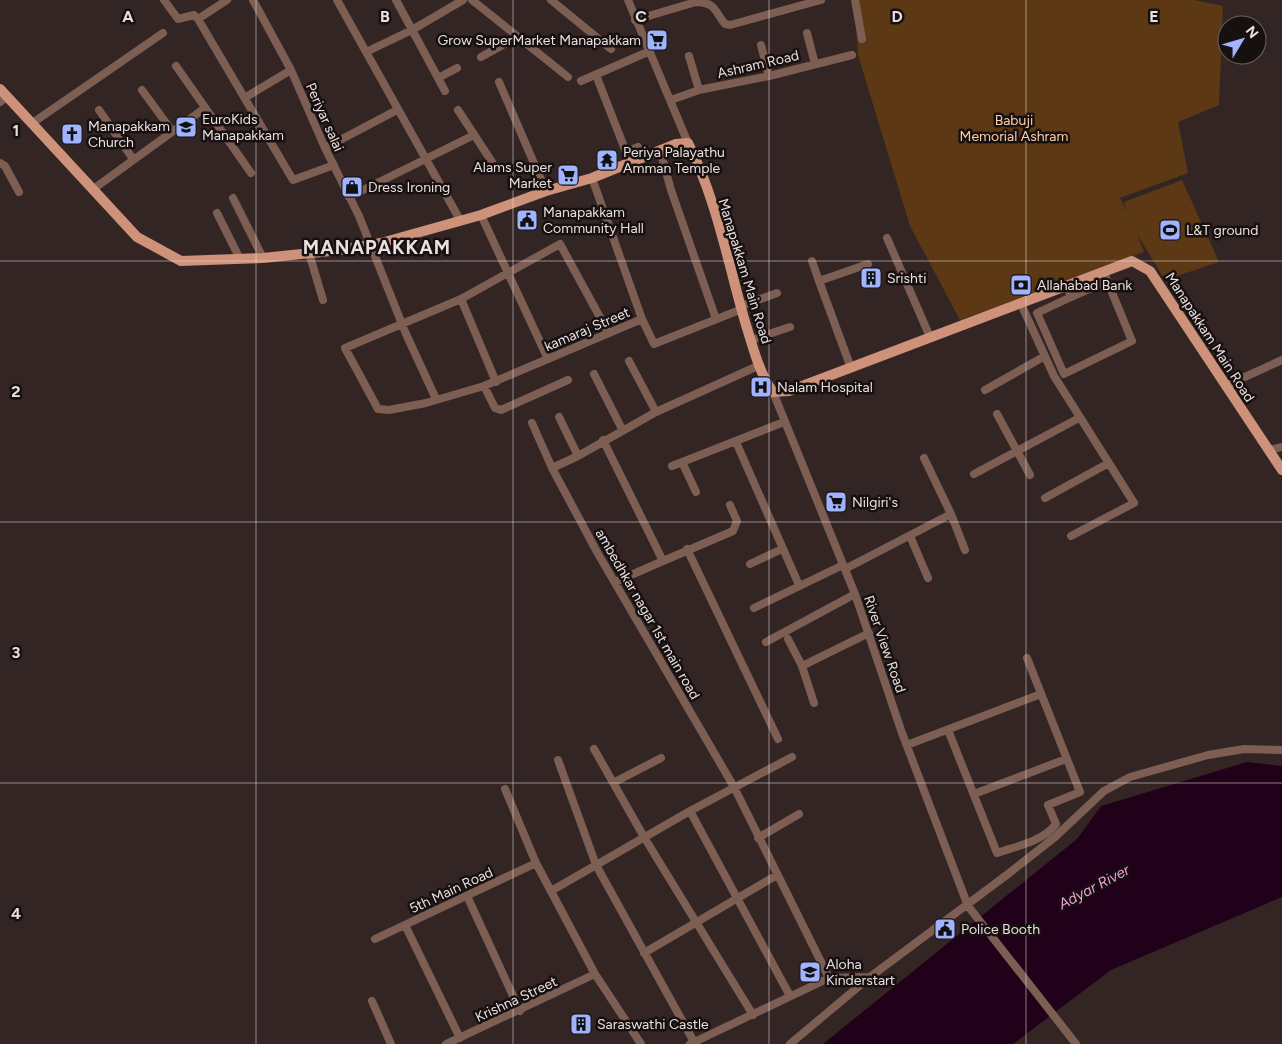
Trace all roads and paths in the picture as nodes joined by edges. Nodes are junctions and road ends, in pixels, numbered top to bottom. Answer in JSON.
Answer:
{"nodes":[{"id":1,"x":164,"y":0,"type":"edge"},
{"id":2,"x":227,"y":0,"type":"edge"},
{"id":3,"x":253,"y":0,"type":"edge"},
{"id":4,"x":338,"y":0,"type":"edge"},
{"id":5,"x":396,"y":0,"type":"edge"},
{"id":6,"x":463,"y":0,"type":"edge"},
{"id":7,"x":472,"y":0,"type":"edge"},
{"id":8,"x":551,"y":0,"type":"edge"},
{"id":9,"x":628,"y":0,"type":"edge"},
{"id":10,"x":821,"y":0,"type":"edge"},
{"id":11,"x":855,"y":0,"type":"edge"},
{"id":12,"x":198,"y":18,"type":"junction"},
{"id":13,"x":635,"y":20,"type":"junction"},
{"id":14,"x":412,"y":30,"type":"junction"},
{"id":15,"x":163,"y":33,"type":"dead end"},
{"id":16,"x":807,"y":33,"type":"dead end"},
{"id":17,"x":517,"y":37,"type":"junction"},
{"id":18,"x":862,"y":39,"type":"dead end"},
{"id":19,"x":761,"y":45,"type":"dead end"},
{"id":20,"x":611,"y":49,"type":"dead end"},
{"id":21,"x":650,"y":51,"type":"junction"},
{"id":22,"x":366,"y":52,"type":"junction"},
{"id":23,"x":852,"y":55,"type":"dead end"},
{"id":24,"x":689,"y":56,"type":"dead end"},
{"id":25,"x":481,"y":57,"type":"dead end"},
{"id":26,"x":815,"y":64,"type":"junction"},
{"id":27,"x":176,"y":66,"type":"dead end"},
{"id":28,"x":458,"y":68,"type":"dead end"},
{"id":29,"x":291,"y":70,"type":"junction"},
{"id":30,"x":596,"y":75,"type":"junction"},
{"id":31,"x":769,"y":76,"type":"junction"},
{"id":32,"x":568,"y":77,"type":"dead end"},
{"id":33,"x":438,"y":78,"type":"junction"},
{"id":34,"x":581,"y":81,"type":"dead end"},
{"id":35,"x":499,"y":82,"type":"dead end"},
{"id":36,"x":0,"y":89,"type":"edge"},
{"id":37,"x":142,"y":90,"type":"dead end"},
{"id":38,"x":699,"y":90,"type":"junction"},
{"id":39,"x":445,"y":91,"type":"dead end"},
{"id":40,"x":246,"y":97,"type":"junction"},
{"id":41,"x":4,"y":100,"type":"edge"},
{"id":42,"x":671,"y":100,"type":"junction"},
{"id":43,"x":205,"y":108,"type":"junction"},
{"id":44,"x":99,"y":110,"type":"dead end"},
{"id":45,"x":396,"y":110,"type":"junction"},
{"id":46,"x":458,"y":110,"type":"dead end"},
{"id":47,"x":31,"y":124,"type":"junction"},
{"id":48,"x":172,"y":131,"type":"junction"},
{"id":49,"x":474,"y":135,"type":"junction"},
{"id":50,"x":688,"y":143,"type":"junction"},
{"id":51,"x":325,"y":148,"type":"junction"},
{"id":52,"x":660,"y":150,"type":"junction"},
{"id":53,"x":641,"y":158,"type":"junction"},
{"id":54,"x":133,"y":159,"type":"junction"},
{"id":55,"x":425,"y":159,"type":"junction"},
{"id":56,"x":492,"y":162,"type":"dead end"},
{"id":57,"x":0,"y":163,"type":"edge"},
{"id":58,"x":334,"y":165,"type":"junction"},
{"id":59,"x":251,"y":173,"type":"dead end"},
{"id":60,"x":592,"y":178,"type":"junction"},
{"id":61,"x":92,"y":190,"type":"junction"},
{"id":62,"x":546,"y":191,"type":"junction"},
{"id":63,"x":20,"y":192,"type":"dead end"},
{"id":64,"x":349,"y":197,"type":"junction"},
{"id":65,"x":233,"y":198,"type":"dead end"},
{"id":66,"x":217,"y":213,"type":"dead end"},
{"id":67,"x":481,"y":215,"type":"junction"},
{"id":68,"x":460,"y":220,"type":"junction"},
{"id":69,"x":888,"y":238,"type":"dead end"},
{"id":70,"x":372,"y":245,"type":"junction"},
{"id":71,"x":309,"y":253,"type":"junction"},
{"id":72,"x":239,"y":257,"type":"junction"},
{"id":73,"x":263,"y":258,"type":"junction"},
{"id":74,"x":812,"y":261,"type":"dead end"},
{"id":75,"x":868,"y":264,"type":"dead end"},
{"id":76,"x":508,"y":272,"type":"junction"},
{"id":77,"x":1105,"y":277,"type":"junction"},
{"id":78,"x":819,"y":281,"type":"junction"},
{"id":79,"x":1067,"y":287,"type":"junction"},
{"id":80,"x":777,"y":293,"type":"dead end"},
{"id":81,"x":1071,"y":297,"type":"junction"},
{"id":82,"x":461,"y":299,"type":"junction"},
{"id":83,"x":323,"y":300,"type":"dead end"},
{"id":84,"x":1021,"y":304,"type":"junction"},
{"id":85,"x":741,"y":308,"type":"junction"},
{"id":86,"x":642,"y":318,"type":"junction"},
{"id":87,"x":716,"y":319,"type":"junction"},
{"id":88,"x":402,"y":323,"type":"junction"},
{"id":89,"x":790,"y":327,"type":"dead end"},
{"id":90,"x":608,"y":332,"type":"junction"},
{"id":91,"x":930,"y":337,"type":"junction"},
{"id":92,"x":751,"y":340,"type":"junction"},
{"id":93,"x":1045,"y":356,"type":"junction"},
{"id":94,"x":548,"y":359,"type":"junction"},
{"id":95,"x":1282,"y":360,"type":"edge"},
{"id":96,"x":629,"y":361,"type":"dead end"},
{"id":97,"x":760,"y":365,"type":"junction"},
{"id":98,"x":851,"y":368,"type":"junction"},
{"id":99,"x":594,"y":374,"type":"dead end"},
{"id":100,"x":568,"y":380,"type":"dead end"},
{"id":101,"x":496,"y":382,"type":"junction"},
{"id":102,"x":484,"y":386,"type":"junction"},
{"id":103,"x":1226,"y":386,"type":"junction"},
{"id":104,"x":985,"y":390,"type":"dead end"},
{"id":105,"x":773,"y":392,"type":"junction"},
{"id":106,"x":436,"y":399,"type":"junction"},
{"id":107,"x":656,"y":412,"type":"junction"},
{"id":108,"x":997,"y":414,"type":"dead end"},
{"id":109,"x":559,"y":417,"type":"dead end"},
{"id":110,"x":1080,"y":418,"type":"junction"},
{"id":111,"x":784,"y":422,"type":"junction"},
{"id":112,"x":532,"y":423,"type":"dead end"},
{"id":113,"x":622,"y":430,"type":"junction"},
{"id":114,"x":603,"y":440,"type":"junction"},
{"id":115,"x":736,"y":442,"type":"junction"},
{"id":116,"x":1282,"y":447,"type":"edge"},
{"id":117,"x":1018,"y":450,"type":"junction"},
{"id":118,"x":1282,"y":451,"type":"edge"},
{"id":119,"x":1270,"y":452,"type":"junction"},
{"id":120,"x":578,"y":456,"type":"junction"},
{"id":121,"x":924,"y":458,"type":"dead end"},
{"id":122,"x":682,"y":462,"type":"junction"},
{"id":123,"x":1107,"y":464,"type":"junction"},
{"id":124,"x":672,"y":466,"type":"dead end"},
{"id":125,"x":552,"y":468,"type":"junction"},
{"id":126,"x":1282,"y":470,"type":"edge"},
{"id":127,"x":974,"y":474,"type":"dead end"},
{"id":128,"x":1030,"y":475,"type":"dead end"},
{"id":129,"x":696,"y":492,"type":"dead end"},
{"id":130,"x":1045,"y":498,"type":"dead end"},
{"id":131,"x":730,"y":505,"type":"dead end"},
{"id":132,"x":951,"y":514,"type":"junction"},
{"id":133,"x":910,"y":536,"type":"junction"},
{"id":134,"x":1071,"y":536,"type":"dead end"},
{"id":135,"x":687,"y":549,"type":"junction"},
{"id":136,"x":782,"y":549,"type":"junction"},
{"id":137,"x":965,"y":550,"type":"dead end"},
{"id":138,"x":663,"y":561,"type":"junction"},
{"id":139,"x":750,"y":564,"type":"dead end"},
{"id":140,"x":844,"y":567,"type":"junction"},
{"id":141,"x":928,"y":578,"type":"dead end"},
{"id":142,"x":616,"y":582,"type":"junction"},
{"id":143,"x":799,"y":585,"type":"junction"},
{"id":144,"x":855,"y":594,"type":"junction"},
{"id":145,"x":754,"y":608,"type":"dead end"},
{"id":146,"x":869,"y":633,"type":"junction"},
{"id":147,"x":788,"y":639,"type":"dead end"},
{"id":148,"x":766,"y":642,"type":"dead end"},
{"id":149,"x":1027,"y":658,"type":"dead end"},
{"id":150,"x":802,"y":666,"type":"junction"},
{"id":151,"x":1041,"y":694,"type":"junction"},
{"id":152,"x":814,"y":703,"type":"dead end"},
{"id":153,"x":948,"y":730,"type":"junction"},
{"id":154,"x":778,"y":739,"type":"dead end"},
{"id":155,"x":907,"y":745,"type":"junction"},
{"id":156,"x":594,"y":749,"type":"dead end"},
{"id":157,"x":1282,"y":750,"type":"edge"},
{"id":158,"x":792,"y":757,"type":"dead end"},
{"id":159,"x":662,"y":758,"type":"dead end"},
{"id":160,"x":1066,"y":759,"type":"junction"},
{"id":161,"x":558,"y":760,"type":"dead end"},
{"id":162,"x":614,"y":783,"type":"junction"},
{"id":163,"x":734,"y":787,"type":"junction"},
{"id":164,"x":506,"y":790,"type":"dead end"},
{"id":165,"x":974,"y":794,"type":"junction"},
{"id":166,"x":690,"y":811,"type":"junction"},
{"id":167,"x":799,"y":814,"type":"dead end"},
{"id":168,"x":644,"y":837,"type":"junction"},
{"id":169,"x":758,"y":838,"type":"junction"},
{"id":170,"x":536,"y":863,"type":"junction"},
{"id":171,"x":596,"y":865,"type":"junction"},
{"id":172,"x":777,"y":875,"type":"junction"},
{"id":173,"x":551,"y":891,"type":"junction"},
{"id":174,"x":467,"y":896,"type":"junction"},
{"id":175,"x":737,"y":898,"type":"junction"},
{"id":176,"x":968,"y":906,"type":"junction"},
{"id":177,"x":696,"y":922,"type":"junction"},
{"id":178,"x":405,"y":925,"type":"junction"},
{"id":179,"x":375,"y":939,"type":"dead end"},
{"id":180,"x":644,"y":953,"type":"junction"},
{"id":181,"x":595,"y":974,"type":"junction"},
{"id":182,"x":870,"y":977,"type":"junction"},
{"id":183,"x":829,"y":978,"type":"junction"},
{"id":184,"x":790,"y":996,"type":"junction"},
{"id":185,"x":372,"y":1001,"type":"dead end"},
{"id":186,"x":520,"y":1011,"type":"junction"},
{"id":187,"x":753,"y":1015,"type":"junction"},
{"id":188,"x":460,"y":1038,"type":"junction"},
{"id":189,"x":692,"y":1043,"type":"edge"},
{"id":190,"x":391,"y":1044,"type":"edge"},
{"id":191,"x":446,"y":1044,"type":"edge"},
{"id":192,"x":641,"y":1044,"type":"edge"},
{"id":193,"x":790,"y":1044,"type":"edge"},
{"id":194,"x":1076,"y":1044,"type":"edge"}],
"edges":[{"from":1,"to":12,"type":"street"},
{"from":2,"to":12,"type":"street"},
{"from":3,"to":29,"type":"street","name":"Periyar salai"},
{"from":4,"to":22,"type":"street"},
{"from":5,"to":14,"type":"street"},
{"from":6,"to":14,"type":"street"},
{"from":7,"to":17,"type":"street"},
{"from":8,"to":20,"type":"street"},
{"from":9,"to":13,"type":"street"},
{"from":10,"to":13,"type":"street"},
{"from":11,"to":18,"type":"street"},
{"from":12,"to":40,"type":"street"},
{"from":13,"to":21,"type":"street"},
{"from":14,"to":22,"type":"street"},
{"from":14,"to":33,"type":"street"},
{"from":15,"to":47,"type":"street"},
{"from":16,"to":26,"type":"street"},
{"from":17,"to":25,"type":"street"},
{"from":17,"to":32,"type":"street"},
{"from":19,"to":31,"type":"street"},
{"from":21,"to":30,"type":"street"},
{"from":21,"to":42,"type":"street"},
{"from":22,"to":45,"type":"street"},
{"from":23,"to":26,"type":"street","name":"Ashram Road"},
{"from":24,"to":38,"type":"street"},
{"from":26,"to":31,"type":"street","name":"Ashram Road"},
{"from":27,"to":43,"type":"street"},
{"from":28,"to":33,"type":"street"},
{"from":29,"to":40,"type":"street"},
{"from":29,"to":51,"type":"street","name":"Periyar salai"},
{"from":30,"to":34,"type":"street"},
{"from":30,"to":53,"type":"street"},
{"from":31,"to":38,"type":"street","name":"Ashram Road"},
{"from":33,"to":39,"type":"street"},
{"from":35,"to":62,"type":"street"},
{"from":36,"to":41,"type":"main road"},
{"from":37,"to":48,"type":"street"},
{"from":38,"to":42,"type":"street","name":"Ashram Road"},
{"from":40,"to":58,"type":"street"},
{"from":41,"to":47,"type":"main road"},
{"from":42,"to":50,"type":"street"},
{"from":43,"to":48,"type":"street"},
{"from":43,"to":59,"type":"street"},
{"from":44,"to":54,"type":"street"},
{"from":45,"to":51,"type":"street"},
{"from":45,"to":55,"type":"street"},
{"from":46,"to":49,"type":"street"},
{"from":47,"to":61,"type":"main road"},
{"from":48,"to":54,"type":"street"},
{"from":49,"to":55,"type":"street"},
{"from":49,"to":56,"type":"street"},
{"from":50,"to":52,"type":"main road"},
{"from":50,"to":85,"type":"main road","name":"Manapakkam Main Road"},
{"from":51,"to":58,"type":"street","name":"Periyar salai"},
{"from":52,"to":53,"type":"main road"},
{"from":52,"to":87,"type":"street"},
{"from":53,"to":60,"type":"main road"},
{"from":54,"to":61,"type":"street"},
{"from":55,"to":64,"type":"street"},
{"from":55,"to":68,"type":"street"},
{"from":57,"to":63,"type":"street"},
{"from":58,"to":64,"type":"street","name":"Periyar salai"},
{"from":60,"to":62,"type":"main road"},
{"from":60,"to":86,"type":"street"},
{"from":61,"to":72,"type":"main road"},
{"from":62,"to":67,"type":"main road"},
{"from":64,"to":70,"type":"street","name":"Periyar salai"},
{"from":65,"to":73,"type":"street"},
{"from":66,"to":72,"type":"street"},
{"from":67,"to":68,"type":"main road"},
{"from":67,"to":76,"type":"street"},
{"from":68,"to":70,"type":"main road"},
{"from":69,"to":91,"type":"street"},
{"from":70,"to":71,"type":"main road"},
{"from":70,"to":88,"type":"street","name":"Periyar salai"},
{"from":71,"to":73,"type":"main road"},
{"from":71,"to":83,"type":"street"},
{"from":72,"to":73,"type":"main road"},
{"from":74,"to":78,"type":"street"},
{"from":75,"to":78,"type":"street"},
{"from":76,"to":82,"type":"street"},
{"from":76,"to":90,"type":"street"},
{"from":76,"to":94,"type":"street"},
{"from":77,"to":79,"type":"main road","name":"Manapakkam Main Road"},
{"from":77,"to":81,"type":"street"},
{"from":77,"to":81,"type":"street"},
{"from":77,"to":103,"type":"main road","name":"Manapakkam Main Road"},
{"from":78,"to":98,"type":"street"},
{"from":79,"to":81,"type":"street"},
{"from":79,"to":84,"type":"main road","name":"Manapakkam Main Road"},
{"from":80,"to":85,"type":"street","name":"kamaraj Street"},
{"from":82,"to":88,"type":"street"},
{"from":82,"to":101,"type":"street"},
{"from":84,"to":91,"type":"main road","name":"Manapakkam Main Road"},
{"from":84,"to":93,"type":"street"},
{"from":85,"to":87,"type":"street","name":"kamaraj Street"},
{"from":85,"to":92,"type":"main road","name":"Manapakkam Main Road"},
{"from":86,"to":87,"type":"street","name":"kamaraj Street"},
{"from":86,"to":90,"type":"street","name":"kamaraj Street"},
{"from":88,"to":106,"type":"street","name":"Periyar salai"},
{"from":88,"to":106,"type":"street","name":"kamaraj Street"},
{"from":89,"to":92,"type":"street"},
{"from":90,"to":94,"type":"street","name":"kamaraj Street"},
{"from":91,"to":98,"type":"main road","name":"Manapakkam Main Road"},
{"from":92,"to":97,"type":"main road","name":"Manapakkam Main Road"},
{"from":93,"to":104,"type":"street"},
{"from":93,"to":110,"type":"street"},
{"from":94,"to":101,"type":"street","name":"kamaraj Street"},
{"from":95,"to":103,"type":"street"},
{"from":96,"to":107,"type":"street"},
{"from":97,"to":105,"type":"main road","name":"Manapakkam Main Road"},
{"from":97,"to":107,"type":"street"},
{"from":98,"to":105,"type":"main road","name":"Manapakkam Main Road"},
{"from":99,"to":113,"type":"street"},
{"from":100,"to":102,"type":"street"},
{"from":101,"to":102,"type":"street","name":"kamaraj Street"},
{"from":102,"to":106,"type":"street","name":"kamaraj Street"},
{"from":103,"to":119,"type":"main road","name":"Manapakkam Main Road"},
{"from":105,"to":111,"type":"street","name":"River View Road"},
{"from":107,"to":113,"type":"street"},
{"from":108,"to":117,"type":"street"},
{"from":109,"to":120,"type":"street"},
{"from":110,"to":117,"type":"street"},
{"from":110,"to":123,"type":"street"},
{"from":111,"to":115,"type":"street"},
{"from":111,"to":140,"type":"street","name":"River View Road"},
{"from":112,"to":125,"type":"street","name":"ambedhkar nagar 1st main road"},
{"from":113,"to":114,"type":"street"},
{"from":114,"to":120,"type":"street"},
{"from":114,"to":138,"type":"street"},
{"from":115,"to":122,"type":"street"},
{"from":115,"to":136,"type":"street"},
{"from":116,"to":119,"type":"street"},
{"from":117,"to":127,"type":"street"},
{"from":117,"to":128,"type":"street"},
{"from":118,"to":119,"type":"street"},
{"from":119,"to":126,"type":"main road","name":"Manapakkam Main Road"},
{"from":120,"to":125,"type":"street"},
{"from":121,"to":132,"type":"street"},
{"from":122,"to":124,"type":"street"},
{"from":122,"to":129,"type":"street"},
{"from":123,"to":130,"type":"street"},
{"from":123,"to":134,"type":"street"},
{"from":125,"to":142,"type":"street","name":"ambedhkar nagar 1st main road"},
{"from":131,"to":135,"type":"street"},
{"from":132,"to":133,"type":"street"},
{"from":132,"to":137,"type":"street"},
{"from":133,"to":140,"type":"street"},
{"from":133,"to":141,"type":"street"},
{"from":135,"to":138,"type":"street"},
{"from":135,"to":154,"type":"street"},
{"from":136,"to":139,"type":"street"},
{"from":136,"to":143,"type":"street"},
{"from":138,"to":142,"type":"street"},
{"from":140,"to":143,"type":"street"},
{"from":140,"to":144,"type":"street","name":"River View Road"},
{"from":142,"to":163,"type":"street","name":"ambedhkar nagar 1st main road"},
{"from":143,"to":145,"type":"street"},
{"from":144,"to":146,"type":"street","name":"River View Road"},
{"from":144,"to":148,"type":"street"},
{"from":146,"to":150,"type":"street"},
{"from":146,"to":155,"type":"street","name":"River View Road"},
{"from":147,"to":150,"type":"street"},
{"from":149,"to":151,"type":"street"},
{"from":150,"to":152,"type":"street"},
{"from":151,"to":153,"type":"street"},
{"from":151,"to":160,"type":"street"},
{"from":153,"to":155,"type":"street"},
{"from":153,"to":165,"type":"street"},
{"from":155,"to":176,"type":"street","name":"River View Road"},
{"from":156,"to":162,"type":"street"},
{"from":157,"to":176,"type":"street"},
{"from":158,"to":163,"type":"street"},
{"from":159,"to":162,"type":"street"},
{"from":160,"to":165,"type":"street"},
{"from":160,"to":165,"type":"street"},
{"from":161,"to":171,"type":"street"},
{"from":162,"to":168,"type":"street"},
{"from":163,"to":166,"type":"street"},
{"from":163,"to":169,"type":"street","name":"ambedhkar nagar 1st main road"},
{"from":164,"to":170,"type":"street"},
{"from":166,"to":168,"type":"street"},
{"from":166,"to":175,"type":"street"},
{"from":167,"to":169,"type":"street"},
{"from":168,"to":171,"type":"street"},
{"from":168,"to":177,"type":"street"},
{"from":169,"to":172,"type":"street","name":"ambedhkar nagar 1st main road"},
{"from":170,"to":173,"type":"street"},
{"from":170,"to":174,"type":"street","name":"5th Main Road"},
{"from":171,"to":173,"type":"street"},
{"from":171,"to":180,"type":"street"},
{"from":172,"to":175,"type":"street"},
{"from":172,"to":183,"type":"street","name":"ambedhkar nagar 1st main road"},
{"from":173,"to":181,"type":"street"},
{"from":174,"to":178,"type":"street","name":"5th Main Road"},
{"from":174,"to":186,"type":"street"},
{"from":175,"to":177,"type":"street"},
{"from":175,"to":184,"type":"street"},
{"from":176,"to":182,"type":"street"},
{"from":176,"to":194,"type":"street","name":"River View Road"},
{"from":177,"to":180,"type":"street"},
{"from":177,"to":187,"type":"street"},
{"from":178,"to":179,"type":"street","name":"5th Main Road"},
{"from":178,"to":188,"type":"street"},
{"from":180,"to":189,"type":"street"},
{"from":181,"to":186,"type":"street","name":"Krishna Street"},
{"from":181,"to":192,"type":"street"},
{"from":182,"to":183,"type":"street"},
{"from":182,"to":193,"type":"street"},
{"from":183,"to":184,"type":"street"},
{"from":184,"to":187,"type":"street"},
{"from":185,"to":190,"type":"street"},
{"from":186,"to":188,"type":"street","name":"Krishna Street"},
{"from":187,"to":189,"type":"street"},
{"from":188,"to":191,"type":"street","name":"Krishna Street"}]}
